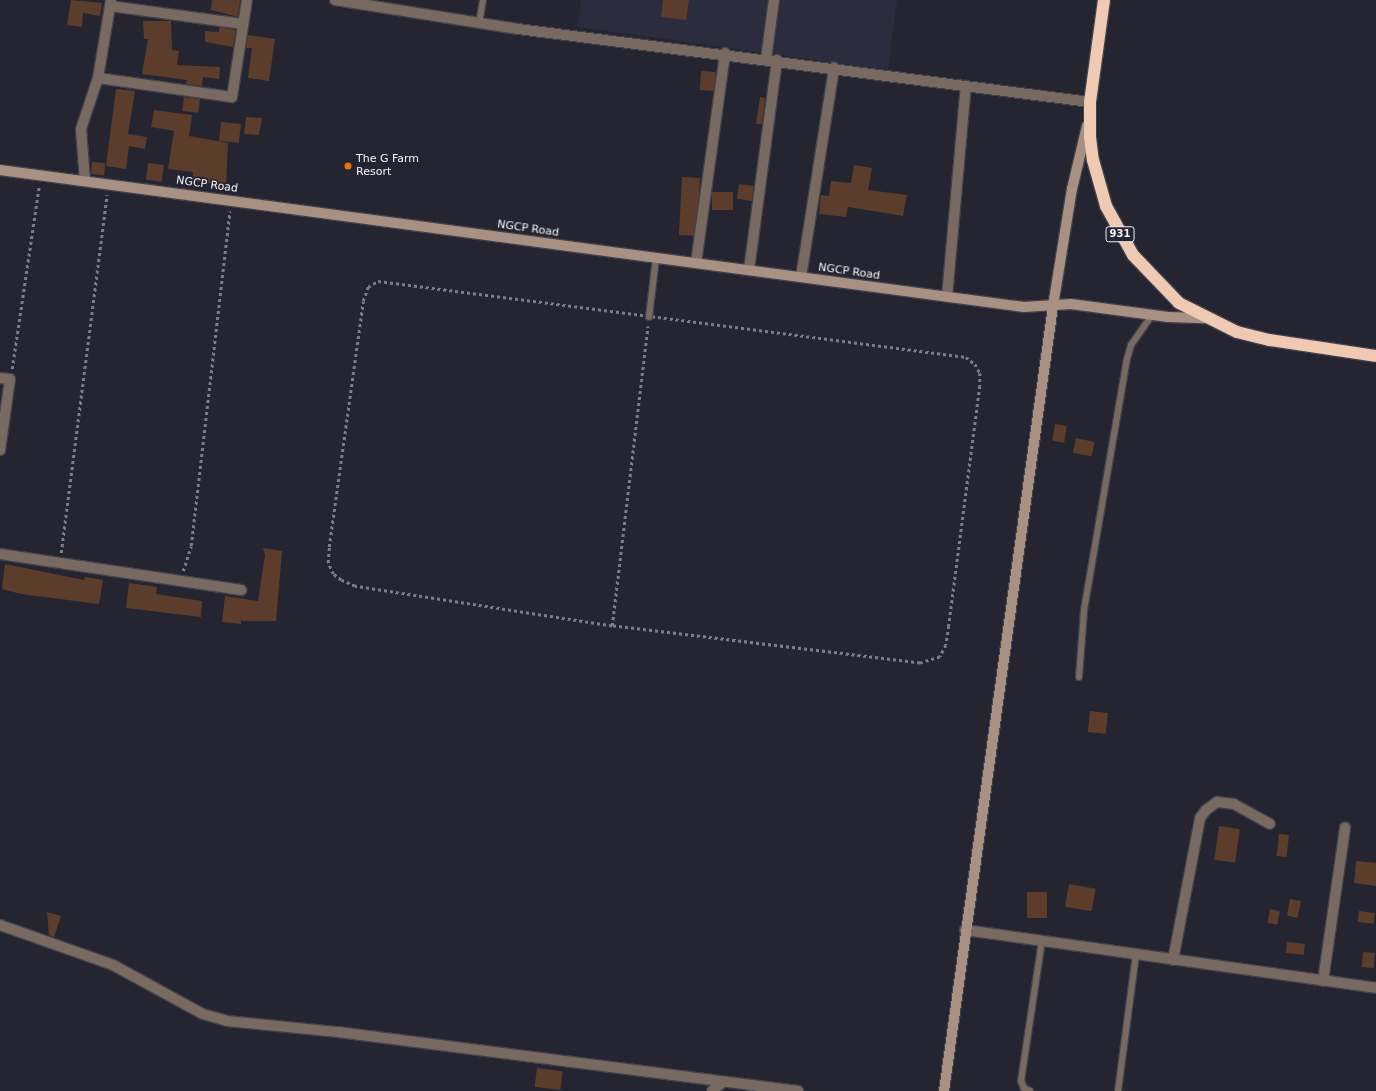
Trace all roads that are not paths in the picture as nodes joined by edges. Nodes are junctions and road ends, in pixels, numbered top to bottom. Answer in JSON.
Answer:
{"nodes":[{"id":1,"x":247,"y":0,"type":"edge"},
{"id":2,"x":335,"y":0,"type":"edge"},
{"id":3,"x":483,"y":0,"type":"edge"},
{"id":4,"x":774,"y":0,"type":"edge"},
{"id":5,"x":1104,"y":0,"type":"edge"},
{"id":6,"x":111,"y":3,"type":"edge"},
{"id":7,"x":479,"y":23,"type":"junction"},
{"id":8,"x":243,"y":24,"type":"junction"},
{"id":9,"x":725,"y":53,"type":"junction"},
{"id":10,"x":766,"y":59,"type":"junction"},
{"id":11,"x":777,"y":60,"type":"junction"},
{"id":12,"x":834,"y":68,"type":"junction"},
{"id":13,"x":98,"y":78,"type":"junction"},
{"id":14,"x":966,"y":86,"type":"junction"},
{"id":15,"x":1090,"y":102,"type":"junction"},
{"id":16,"x":1089,"y":118,"type":"junction"},
{"id":17,"x":0,"y":170,"type":"edge"},
{"id":18,"x":85,"y":181,"type":"junction"},
{"id":19,"x":656,"y":258,"type":"junction"},
{"id":20,"x":696,"y":263,"type":"junction"},
{"id":21,"x":749,"y":270,"type":"junction"},
{"id":22,"x":802,"y":277,"type":"junction"},
{"id":23,"x":947,"y":297,"type":"junction"},
{"id":24,"x":1053,"y":306,"type":"junction"},
{"id":25,"x":1152,"y":315,"type":"junction"},
{"id":26,"x":649,"y":317,"type":"road end"},
{"id":27,"x":1205,"y":318,"type":"junction"},
{"id":28,"x":1376,"y":356,"type":"edge"},
{"id":29,"x":5,"y":379,"type":"edge"},
{"id":30,"x":0,"y":450,"type":"edge"},
{"id":31,"x":0,"y":554,"type":"edge"},
{"id":32,"x":241,"y":590,"type":"dead end"},
{"id":33,"x":1079,"y":677,"type":"dead end"},
{"id":34,"x":1270,"y":824,"type":"dead end"},
{"id":35,"x":1345,"y":828,"type":"dead end"},
{"id":36,"x":0,"y":925,"type":"edge"},
{"id":37,"x":965,"y":930,"type":"junction"},
{"id":38,"x":1042,"y":941,"type":"junction"},
{"id":39,"x":1136,"y":955,"type":"junction"},
{"id":40,"x":1173,"y":960,"type":"junction"},
{"id":41,"x":1323,"y":981,"type":"junction"},
{"id":42,"x":1376,"y":988,"type":"edge"},
{"id":43,"x":723,"y":1082,"type":"junction"},
{"id":44,"x":712,"y":1091,"type":"edge"},
{"id":45,"x":798,"y":1091,"type":"edge"},
{"id":46,"x":944,"y":1091,"type":"edge"},
{"id":47,"x":1030,"y":1091,"type":"edge"},
{"id":48,"x":1118,"y":1091,"type":"edge"}],
"edges":[{"from":1,"to":8,"type":"street"},
{"from":2,"to":7,"type":"street"},
{"from":3,"to":7,"type":"lane"},
{"from":4,"to":10,"type":"street"},
{"from":5,"to":15,"type":"highway","number":"931"},
{"from":6,"to":8,"type":"street"},
{"from":6,"to":13,"type":"street"},
{"from":7,"to":9,"type":"street"},
{"from":8,"to":13,"type":"street"},
{"from":9,"to":10,"type":"street"},
{"from":9,"to":20,"type":"street"},
{"from":10,"to":11,"type":"street"},
{"from":11,"to":12,"type":"street"},
{"from":11,"to":21,"type":"street"},
{"from":12,"to":14,"type":"street"},
{"from":12,"to":22,"type":"street"},
{"from":13,"to":18,"type":"street"},
{"from":14,"to":15,"type":"street"},
{"from":14,"to":23,"type":"street"},
{"from":15,"to":16,"type":"highway","number":"931"},
{"from":16,"to":24,"type":"main road"},
{"from":16,"to":27,"type":"highway","number":"931"},
{"from":17,"to":18,"type":"main road","name":"NGCP Road"},
{"from":18,"to":19,"type":"main road","name":"NGCP Road"},
{"from":19,"to":20,"type":"main road","name":"NGCP Road"},
{"from":19,"to":26,"type":"lane"},
{"from":20,"to":21,"type":"main road","name":"NGCP Road"},
{"from":21,"to":22,"type":"main road","name":"NGCP Road"},
{"from":22,"to":23,"type":"main road","name":"NGCP Road"},
{"from":23,"to":24,"type":"main road","name":"NGCP Road"},
{"from":24,"to":25,"type":"main road","name":"NGCP Road"},
{"from":24,"to":37,"type":"main road"},
{"from":25,"to":27,"type":"main road","name":"NGCP Road"},
{"from":25,"to":33,"type":"lane"},
{"from":27,"to":28,"type":"highway","number":"931"},
{"from":29,"to":30,"type":"street"},
{"from":31,"to":32,"type":"street"},
{"from":34,"to":40,"type":"street"},
{"from":35,"to":41,"type":"street"},
{"from":36,"to":43,"type":"street"},
{"from":37,"to":38,"type":"street"},
{"from":37,"to":46,"type":"main road"},
{"from":38,"to":39,"type":"street"},
{"from":38,"to":47,"type":"lane"},
{"from":39,"to":40,"type":"street"},
{"from":39,"to":48,"type":"lane"},
{"from":40,"to":41,"type":"street"},
{"from":41,"to":42,"type":"street"},
{"from":43,"to":44,"type":"street"},
{"from":43,"to":45,"type":"street"}]}
